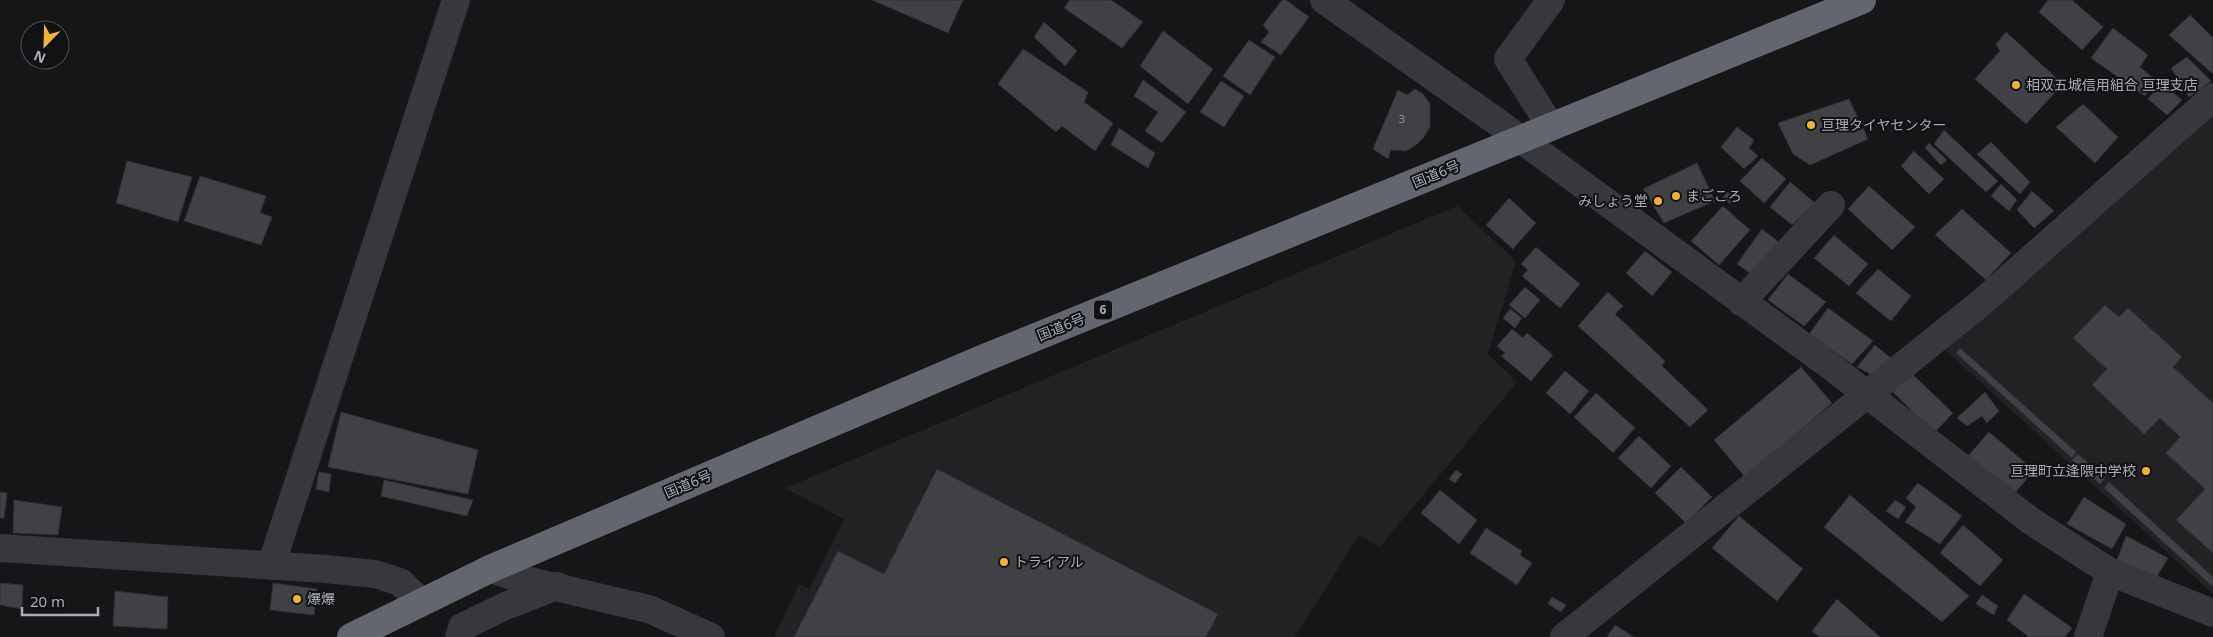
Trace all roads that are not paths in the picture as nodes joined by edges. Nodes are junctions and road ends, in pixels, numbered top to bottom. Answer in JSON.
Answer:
{"nodes":[{"id":1,"x":456,"y":0,"type":"edge"},
{"id":2,"x":1324,"y":0,"type":"edge"},
{"id":3,"x":1551,"y":0,"type":"edge"},
{"id":4,"x":1862,"y":0,"type":"edge"},
{"id":5,"x":2213,"y":97,"type":"edge"},
{"id":6,"x":1551,"y":127,"type":"junction"},
{"id":7,"x":1520,"y":139,"type":"junction"},
{"id":8,"x":1831,"y":205,"type":"dead end"},
{"id":9,"x":1741,"y":302,"type":"junction"},
{"id":10,"x":1867,"y":394,"type":"junction"},
{"id":11,"x":0,"y":548,"type":"edge"},
{"id":12,"x":271,"y":566,"type":"junction"},
{"id":13,"x":490,"y":569,"type":"junction"},
{"id":14,"x":2110,"y":572,"type":"junction"},
{"id":15,"x":557,"y":586,"type":"junction"},
{"id":16,"x":420,"y":602,"type":"junction"},
{"id":17,"x":2213,"y":613,"type":"edge"},
{"id":18,"x":352,"y":637,"type":"edge"},
{"id":19,"x":459,"y":637,"type":"edge"},
{"id":20,"x":711,"y":637,"type":"edge"},
{"id":21,"x":1564,"y":637,"type":"edge"},
{"id":22,"x":2088,"y":637,"type":"edge"}],
"edges":[{"from":1,"to":12,"type":"street"},
{"from":2,"to":7,"type":"street"},
{"from":3,"to":6,"type":"street"},
{"from":4,"to":6,"type":"highway","name":"国道6号","number":"6"},
{"from":5,"to":10,"type":"street"},
{"from":6,"to":7,"type":"highway","name":"国道6号","number":"6"},
{"from":7,"to":9,"type":"street"},
{"from":7,"to":13,"type":"highway","name":"国道6号","number":"6"},
{"from":8,"to":9,"type":"street"},
{"from":9,"to":10,"type":"street"},
{"from":10,"to":14,"type":"street"},
{"from":10,"to":21,"type":"street"},
{"from":11,"to":12,"type":"street"},
{"from":12,"to":16,"type":"street"},
{"from":13,"to":15,"type":"street"},
{"from":13,"to":16,"type":"highway","name":"国道6号","number":"6"},
{"from":14,"to":17,"type":"street"},
{"from":14,"to":22,"type":"street"},
{"from":15,"to":19,"type":"street"},
{"from":15,"to":20,"type":"street"},
{"from":16,"to":18,"type":"highway","name":"国道6号","number":"6"}]}
